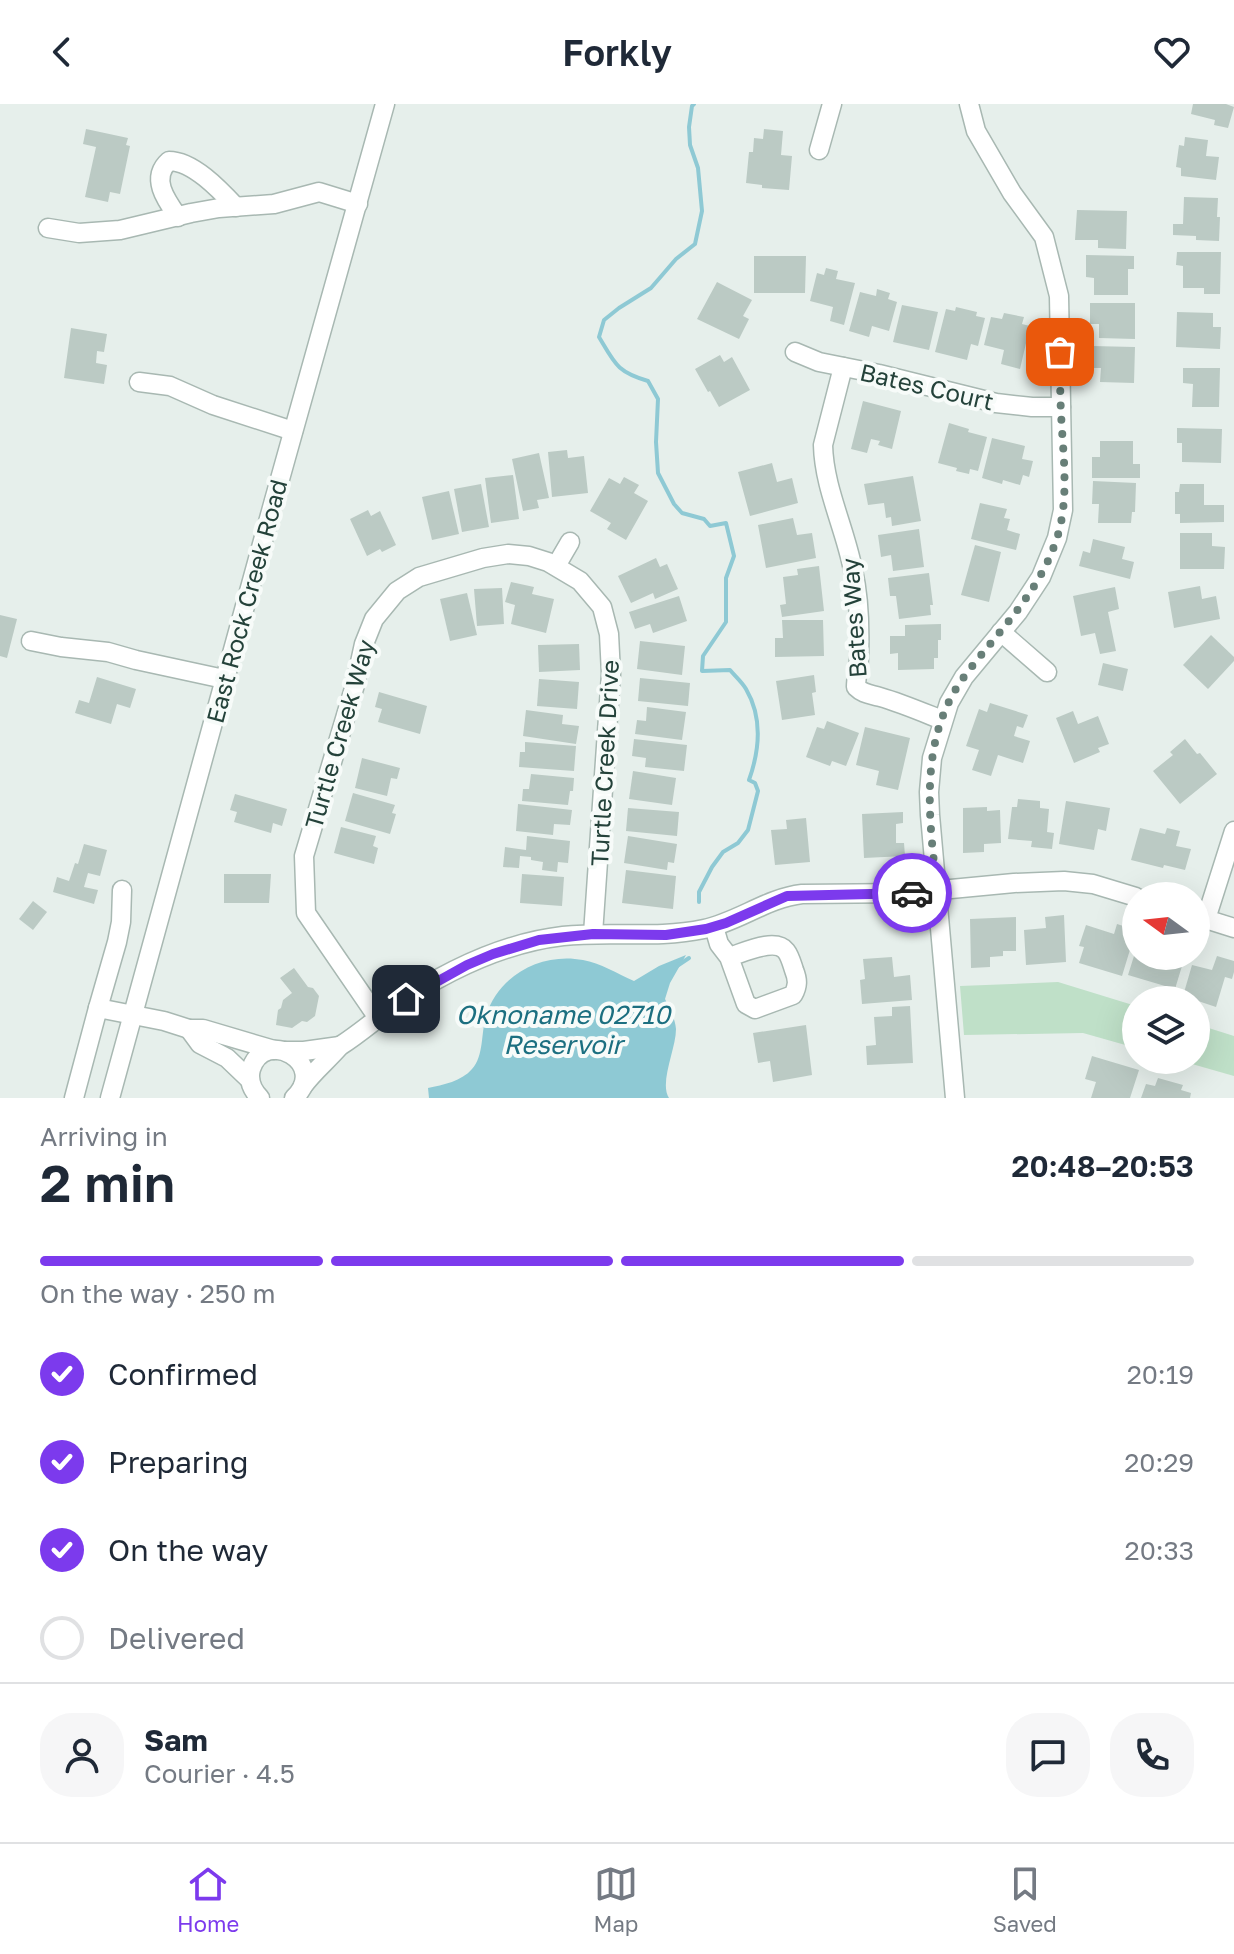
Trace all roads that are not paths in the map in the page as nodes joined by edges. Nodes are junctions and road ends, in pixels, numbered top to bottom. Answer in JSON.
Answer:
{"nodes":[{"id":1,"x":385,"y":104,"type":"edge"},
{"id":2,"x":832,"y":104,"type":"edge"},
{"id":3,"x":969,"y":104,"type":"edge"},
{"id":4,"x":819,"y":150,"type":"dead end"},
{"id":5,"x":358,"y":204,"type":"junction"},
{"id":6,"x":236,"y":207,"type":"junction"},
{"id":7,"x":178,"y":217,"type":"junction"},
{"id":8,"x":48,"y":228,"type":"dead end"},
{"id":9,"x":795,"y":352,"type":"dead end"},
{"id":10,"x":843,"y":367,"type":"junction"},
{"id":11,"x":139,"y":382,"type":"dead end"},
{"id":12,"x":1061,"y":407,"type":"junction"},
{"id":13,"x":293,"y":431,"type":"junction"},
{"id":14,"x":570,"y":542,"type":"dead end"},
{"id":15,"x":556,"y":566,"type":"junction"},
{"id":16,"x":593,"y":595,"type":"joint"},
{"id":17,"x":1001,"y":632,"type":"junction"},
{"id":18,"x":31,"y":641,"type":"dead end"},
{"id":19,"x":1047,"y":672,"type":"dead end"},
{"id":20,"x":224,"y":679,"type":"junction"},
{"id":21,"x":942,"y":720,"type":"junction"},
{"id":22,"x":1234,"y":831,"type":"edge"},
{"id":23,"x":122,"y":890,"type":"dead end"},
{"id":24,"x":937,"y":890,"type":"junction"},
{"id":25,"x":1122,"y":893,"type":"edge"},
{"id":26,"x":1210,"y":894,"type":"edge"},
{"id":27,"x":1210,"y":920,"type":"edge"},
{"id":28,"x":714,"y":927,"type":"junction"},
{"id":29,"x":1234,"y":928,"type":"edge"},
{"id":30,"x":593,"y":934,"type":"junction"},
{"id":31,"x":729,"y":957,"type":"dead end"},
{"id":32,"x":98,"y":1008,"type":"junction"},
{"id":33,"x":133,"y":1014,"type":"junction"},
{"id":34,"x":378,"y":1018,"type":"junction"},
{"id":35,"x":189,"y":1029,"type":"junction"},
{"id":36,"x":340,"y":1046,"type":"junction"},
{"id":37,"x":279,"y":1050,"type":"junction"},
{"id":38,"x":299,"y":1092,"type":"edge"},
{"id":39,"x":257,"y":1093,"type":"edge"},
{"id":40,"x":74,"y":1098,"type":"edge"},
{"id":41,"x":110,"y":1098,"type":"edge"},
{"id":42,"x":955,"y":1098,"type":"edge"}],
"edges":[{"from":1,"to":5,"type":"street","name":"East Rock Creek Road"},
{"from":2,"to":4,"type":"street"},
{"from":3,"to":12,"type":"street"},
{"from":5,"to":6,"type":"street"},
{"from":5,"to":13,"type":"street","name":"East Rock Creek Road"},
{"from":6,"to":7,"type":"street"},
{"from":6,"to":7,"type":"street"},
{"from":7,"to":8,"type":"street"},
{"from":9,"to":10,"type":"street","name":"Bates Court"},
{"from":10,"to":12,"type":"street","name":"Bates Court"},
{"from":10,"to":21,"type":"street","name":"Bates Way"},
{"from":11,"to":13,"type":"street"},
{"from":12,"to":17,"type":"street"},
{"from":13,"to":20,"type":"street","name":"East Rock Creek Road"},
{"from":14,"to":15,"type":"street"},
{"from":15,"to":16,"type":"street","name":"Turtle Creek Way"},
{"from":15,"to":34,"type":"street","name":"Turtle Creek Way"},
{"from":16,"to":30,"type":"street","name":"Turtle Creek Drive"},
{"from":17,"to":19,"type":"street"},
{"from":17,"to":21,"type":"street"},
{"from":18,"to":20,"type":"street"},
{"from":20,"to":33,"type":"street","name":"East Rock Creek Road"},
{"from":21,"to":24,"type":"street"},
{"from":22,"to":26,"type":"street"},
{"from":23,"to":32,"type":"street"},
{"from":24,"to":25,"type":"street"},
{"from":24,"to":28,"type":"street"},
{"from":24,"to":42,"type":"street"},
{"from":27,"to":29,"type":"street"},
{"from":28,"to":30,"type":"street"},
{"from":28,"to":31,"type":"street"},
{"from":30,"to":34,"type":"street"},
{"from":32,"to":33,"type":"street"},
{"from":32,"to":40,"type":"street"},
{"from":33,"to":35,"type":"street"},
{"from":33,"to":41,"type":"street","name":"East Rock Creek Road"},
{"from":34,"to":36,"type":"street"},
{"from":35,"to":37,"type":"street"},
{"from":35,"to":39,"type":"street"},
{"from":36,"to":37,"type":"street"},
{"from":36,"to":38,"type":"street"},
{"from":37,"to":38,"type":"street"},
{"from":37,"to":39,"type":"street"}]}
